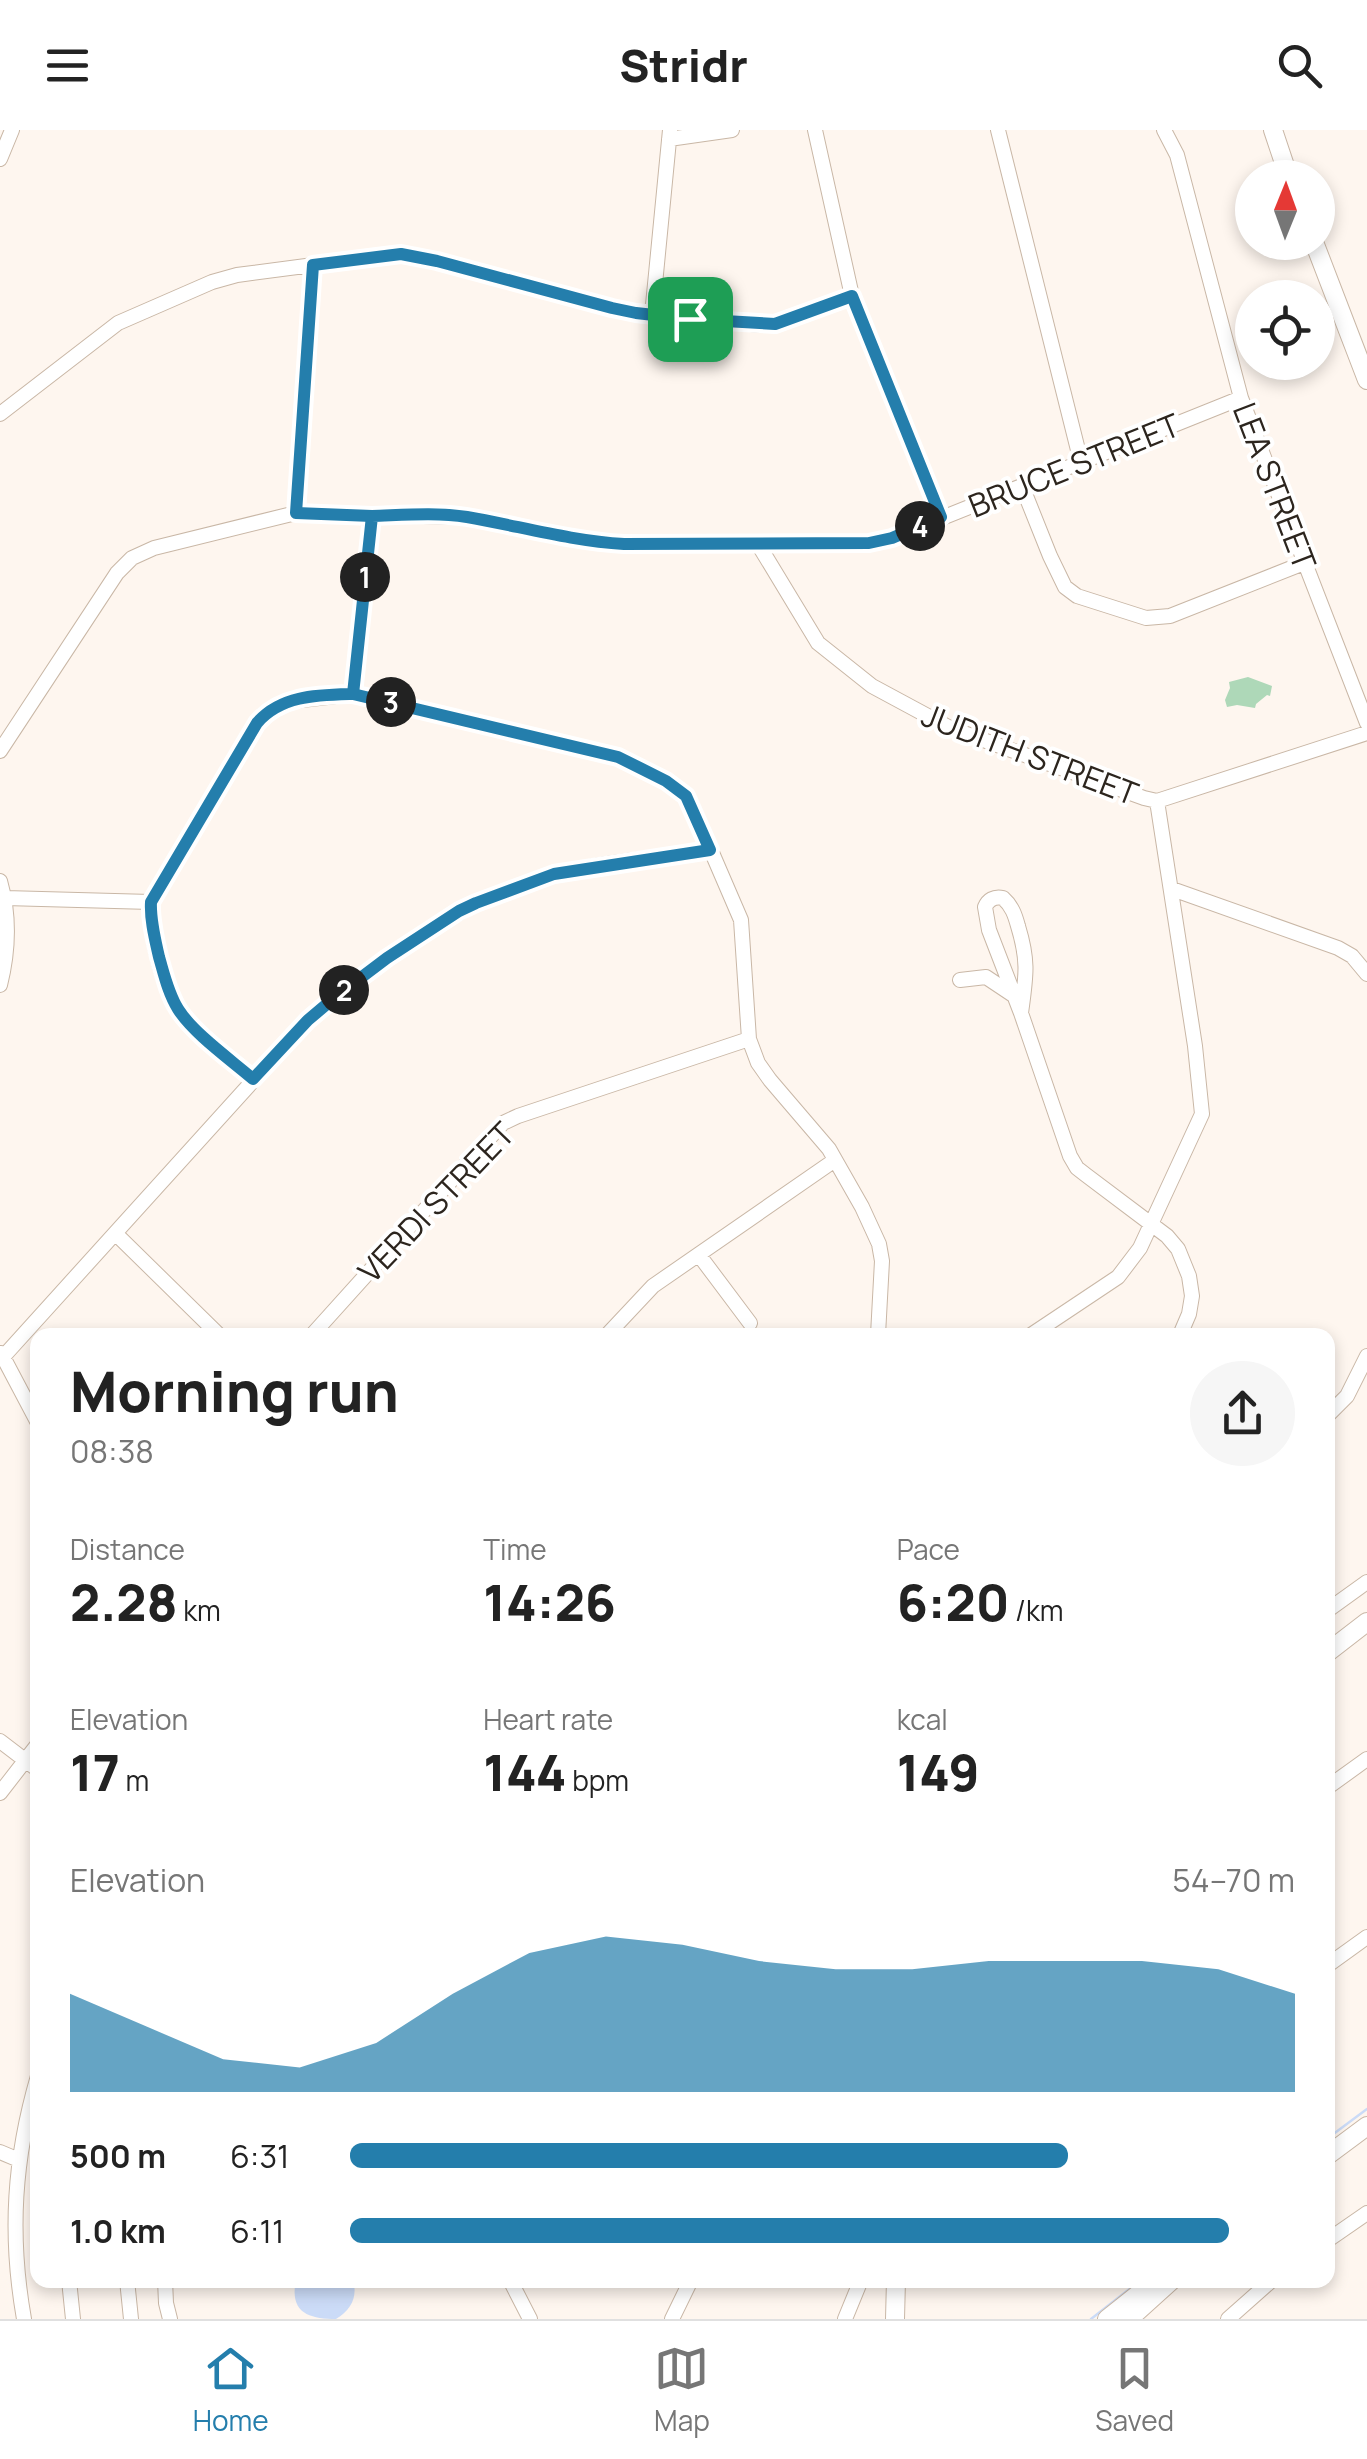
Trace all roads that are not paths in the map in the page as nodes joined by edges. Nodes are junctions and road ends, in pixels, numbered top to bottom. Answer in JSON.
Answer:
{"nodes":[{"id":1,"x":12,"y":130,"type":"edge"},
{"id":2,"x":732,"y":130,"type":"edge"},
{"id":3,"x":815,"y":130,"type":"edge"},
{"id":4,"x":998,"y":130,"type":"edge"},
{"id":5,"x":1164,"y":130,"type":"edge"},
{"id":6,"x":1273,"y":130,"type":"edge"},
{"id":7,"x":669,"y":134,"type":"edge"},
{"id":8,"x":0,"y":159,"type":"edge"},
{"id":9,"x":1283,"y":160,"type":"edge"},
{"id":10,"x":1321,"y":260,"type":"edge"},
{"id":11,"x":313,"y":265,"type":"junction"},
{"id":12,"x":852,"y":296,"type":"junction"},
{"id":13,"x":652,"y":315,"type":"junction"},
{"id":14,"x":1367,"y":380,"type":"edge"},
{"id":15,"x":1241,"y":398,"type":"junction"},
{"id":16,"x":0,"y":414,"type":"edge"},
{"id":17,"x":1081,"y":462,"type":"junction"},
{"id":18,"x":1022,"y":486,"type":"junction"},
{"id":19,"x":296,"y":513,"type":"junction"},
{"id":20,"x":372,"y":516,"type":"junction"},
{"id":21,"x":941,"y":517,"type":"junction"},
{"id":22,"x":758,"y":544,"type":"junction"},
{"id":23,"x":1304,"y":563,"type":"junction"},
{"id":24,"x":353,"y":694,"type":"junction"},
{"id":25,"x":1367,"y":722,"type":"edge"},
{"id":26,"x":1367,"y":733,"type":"edge"},
{"id":27,"x":0,"y":750,"type":"edge"},
{"id":28,"x":1158,"y":801,"type":"junction"},
{"id":29,"x":710,"y":850,"type":"junction"},
{"id":30,"x":0,"y":881,"type":"edge"},
{"id":31,"x":1172,"y":888,"type":"junction"},
{"id":32,"x":5,"y":898,"type":"junction"},
{"id":33,"x":151,"y":902,"type":"junction"},
{"id":34,"x":1367,"y":974,"type":"edge"},
{"id":35,"x":960,"y":980,"type":"dead end"},
{"id":36,"x":0,"y":984,"type":"edge"},
{"id":37,"x":1014,"y":996,"type":"junction"},
{"id":38,"x":1021,"y":1013,"type":"junction"},
{"id":39,"x":749,"y":1039,"type":"junction"},
{"id":40,"x":253,"y":1079,"type":"junction"},
{"id":41,"x":835,"y":1160,"type":"junction"},
{"id":42,"x":1151,"y":1224,"type":"junction"},
{"id":43,"x":116,"y":1234,"type":"junction"},
{"id":44,"x":699,"y":1255,"type":"junction"},
{"id":45,"x":750,"y":1323,"type":"dead end"},
{"id":46,"x":212,"y":1328,"type":"edge"},
{"id":47,"x":318,"y":1328,"type":"edge"},
{"id":48,"x":613,"y":1328,"type":"edge"},
{"id":49,"x":878,"y":1328,"type":"edge"},
{"id":50,"x":1042,"y":1328,"type":"edge"},
{"id":51,"x":1183,"y":1328,"type":"edge"},
{"id":52,"x":2,"y":1354,"type":"edge"},
{"id":53,"x":1367,"y":1356,"type":"edge"},
{"id":54,"x":30,"y":1408,"type":"edge"},
{"id":55,"x":1335,"y":1409,"type":"edge"},
{"id":56,"x":1367,"y":1582,"type":"edge"},
{"id":57,"x":1335,"y":1605,"type":"edge"},
{"id":58,"x":1367,"y":1622,"type":"edge"},
{"id":59,"x":1335,"y":1647,"type":"edge"},
{"id":60,"x":0,"y":1741,"type":"edge"},
{"id":61,"x":1367,"y":1759,"type":"edge"},
{"id":62,"x":30,"y":1764,"type":"edge"},
{"id":63,"x":30,"y":1766,"type":"edge"},
{"id":64,"x":1335,"y":1782,"type":"edge"},
{"id":65,"x":0,"y":1793,"type":"edge"},
{"id":66,"x":1367,"y":1938,"type":"edge"},
{"id":67,"x":1335,"y":1960,"type":"edge"},
{"id":68,"x":30,"y":2124,"type":"edge"},
{"id":69,"x":1367,"y":2126,"type":"edge"},
{"id":70,"x":1335,"y":2149,"type":"edge"},
{"id":71,"x":0,"y":2152,"type":"edge"},
{"id":72,"x":19,"y":2160,"type":"junction"},
{"id":73,"x":1367,"y":2212,"type":"edge"},
{"id":74,"x":1335,"y":2235,"type":"edge"},
{"id":75,"x":70,"y":2288,"type":"edge"},
{"id":76,"x":129,"y":2288,"type":"edge"},
{"id":77,"x":165,"y":2288,"type":"edge"},
{"id":78,"x":514,"y":2288,"type":"edge"},
{"id":79,"x":687,"y":2288,"type":"edge"},
{"id":80,"x":858,"y":2288,"type":"edge"},
{"id":81,"x":899,"y":2288,"type":"edge"},
{"id":82,"x":901,"y":2288,"type":"edge"},
{"id":83,"x":1146,"y":2288,"type":"edge"},
{"id":84,"x":1163,"y":2288,"type":"edge"},
{"id":85,"x":1263,"y":2288,"type":"edge"},
{"id":86,"x":24,"y":2319,"type":"edge"},
{"id":87,"x":73,"y":2319,"type":"edge"},
{"id":88,"x":131,"y":2319,"type":"edge"},
{"id":89,"x":170,"y":2319,"type":"edge"},
{"id":90,"x":530,"y":2319,"type":"edge"},
{"id":91,"x":672,"y":2319,"type":"edge"},
{"id":92,"x":845,"y":2319,"type":"edge"},
{"id":93,"x":895,"y":2319,"type":"edge"},
{"id":94,"x":903,"y":2319,"type":"edge"},
{"id":95,"x":1106,"y":2319,"type":"edge"},
{"id":96,"x":1129,"y":2319,"type":"edge"},
{"id":97,"x":1228,"y":2319,"type":"edge"}],
"edges":[{"from":1,"to":8,"type":"street"},
{"from":2,"to":7,"type":"street"},
{"from":3,"to":12,"type":"street"},
{"from":4,"to":17,"type":"street"},
{"from":5,"to":15,"type":"street","name":"LEA STREET"},
{"from":6,"to":9,"type":"main road"},
{"from":7,"to":13,"type":"street"},
{"from":10,"to":14,"type":"main road"},
{"from":11,"to":13,"type":"street"},
{"from":11,"to":16,"type":"street"},
{"from":11,"to":19,"type":"street"},
{"from":12,"to":13,"type":"street"},
{"from":12,"to":21,"type":"street"},
{"from":15,"to":17,"type":"street","name":"BRUCE STREET"},
{"from":15,"to":23,"type":"street","name":"LEA STREET"},
{"from":17,"to":18,"type":"street","name":"BRUCE STREET"},
{"from":18,"to":21,"type":"street","name":"BRUCE STREET"},
{"from":18,"to":23,"type":"street"},
{"from":19,"to":20,"type":"street","name":"BRUCE STREET"},
{"from":19,"to":27,"type":"street","name":"BRUCE STREET"},
{"from":20,"to":22,"type":"street","name":"BRUCE STREET"},
{"from":20,"to":24,"type":"street"},
{"from":21,"to":22,"type":"street","name":"BRUCE STREET"},
{"from":22,"to":28,"type":"street","name":"JUDITH STREET"},
{"from":23,"to":25,"type":"street","name":"LEA STREET"},
{"from":24,"to":29,"type":"street"},
{"from":24,"to":33,"type":"street"},
{"from":26,"to":28,"type":"street","name":"JUDITH STREET"},
{"from":28,"to":31,"type":"street"},
{"from":29,"to":39,"type":"street"},
{"from":29,"to":40,"type":"street"},
{"from":30,"to":32,"type":"street"},
{"from":31,"to":34,"type":"street"},
{"from":31,"to":42,"type":"street"},
{"from":32,"to":33,"type":"street"},
{"from":32,"to":36,"type":"street"},
{"from":33,"to":40,"type":"street"},
{"from":35,"to":37,"type":"street"},
{"from":37,"to":38,"type":"street"},
{"from":37,"to":38,"type":"street"},
{"from":38,"to":42,"type":"street"},
{"from":39,"to":41,"type":"street"},
{"from":39,"to":47,"type":"street","name":"VERDI STREET"},
{"from":40,"to":43,"type":"street"},
{"from":41,"to":44,"type":"street"},
{"from":41,"to":49,"type":"street"},
{"from":42,"to":50,"type":"street"},
{"from":42,"to":51,"type":"street"},
{"from":43,"to":46,"type":"street"},
{"from":43,"to":52,"type":"street"},
{"from":44,"to":45,"type":"street"},
{"from":44,"to":48,"type":"street"},
{"from":52,"to":54,"type":"street"},
{"from":53,"to":55,"type":"street"},
{"from":56,"to":57,"type":"street"},
{"from":58,"to":59,"type":"main road"},
{"from":60,"to":62,"type":"street"},
{"from":61,"to":64,"type":"street"},
{"from":63,"to":65,"type":"street"},
{"from":66,"to":67,"type":"street"},
{"from":68,"to":72,"type":"street"},
{"from":69,"to":70,"type":"main road"},
{"from":71,"to":72,"type":"street"},
{"from":72,"to":86,"type":"street"},
{"from":73,"to":74,"type":"street"},
{"from":75,"to":87,"type":"street"},
{"from":76,"to":88,"type":"street"},
{"from":77,"to":89,"type":"street"},
{"from":78,"to":90,"type":"street"},
{"from":79,"to":91,"type":"street"},
{"from":80,"to":92,"type":"street"},
{"from":81,"to":93,"type":"main road"},
{"from":82,"to":94,"type":"main road"},
{"from":83,"to":95,"type":"main road"},
{"from":84,"to":96,"type":"main road"},
{"from":85,"to":97,"type":"street"}]}
